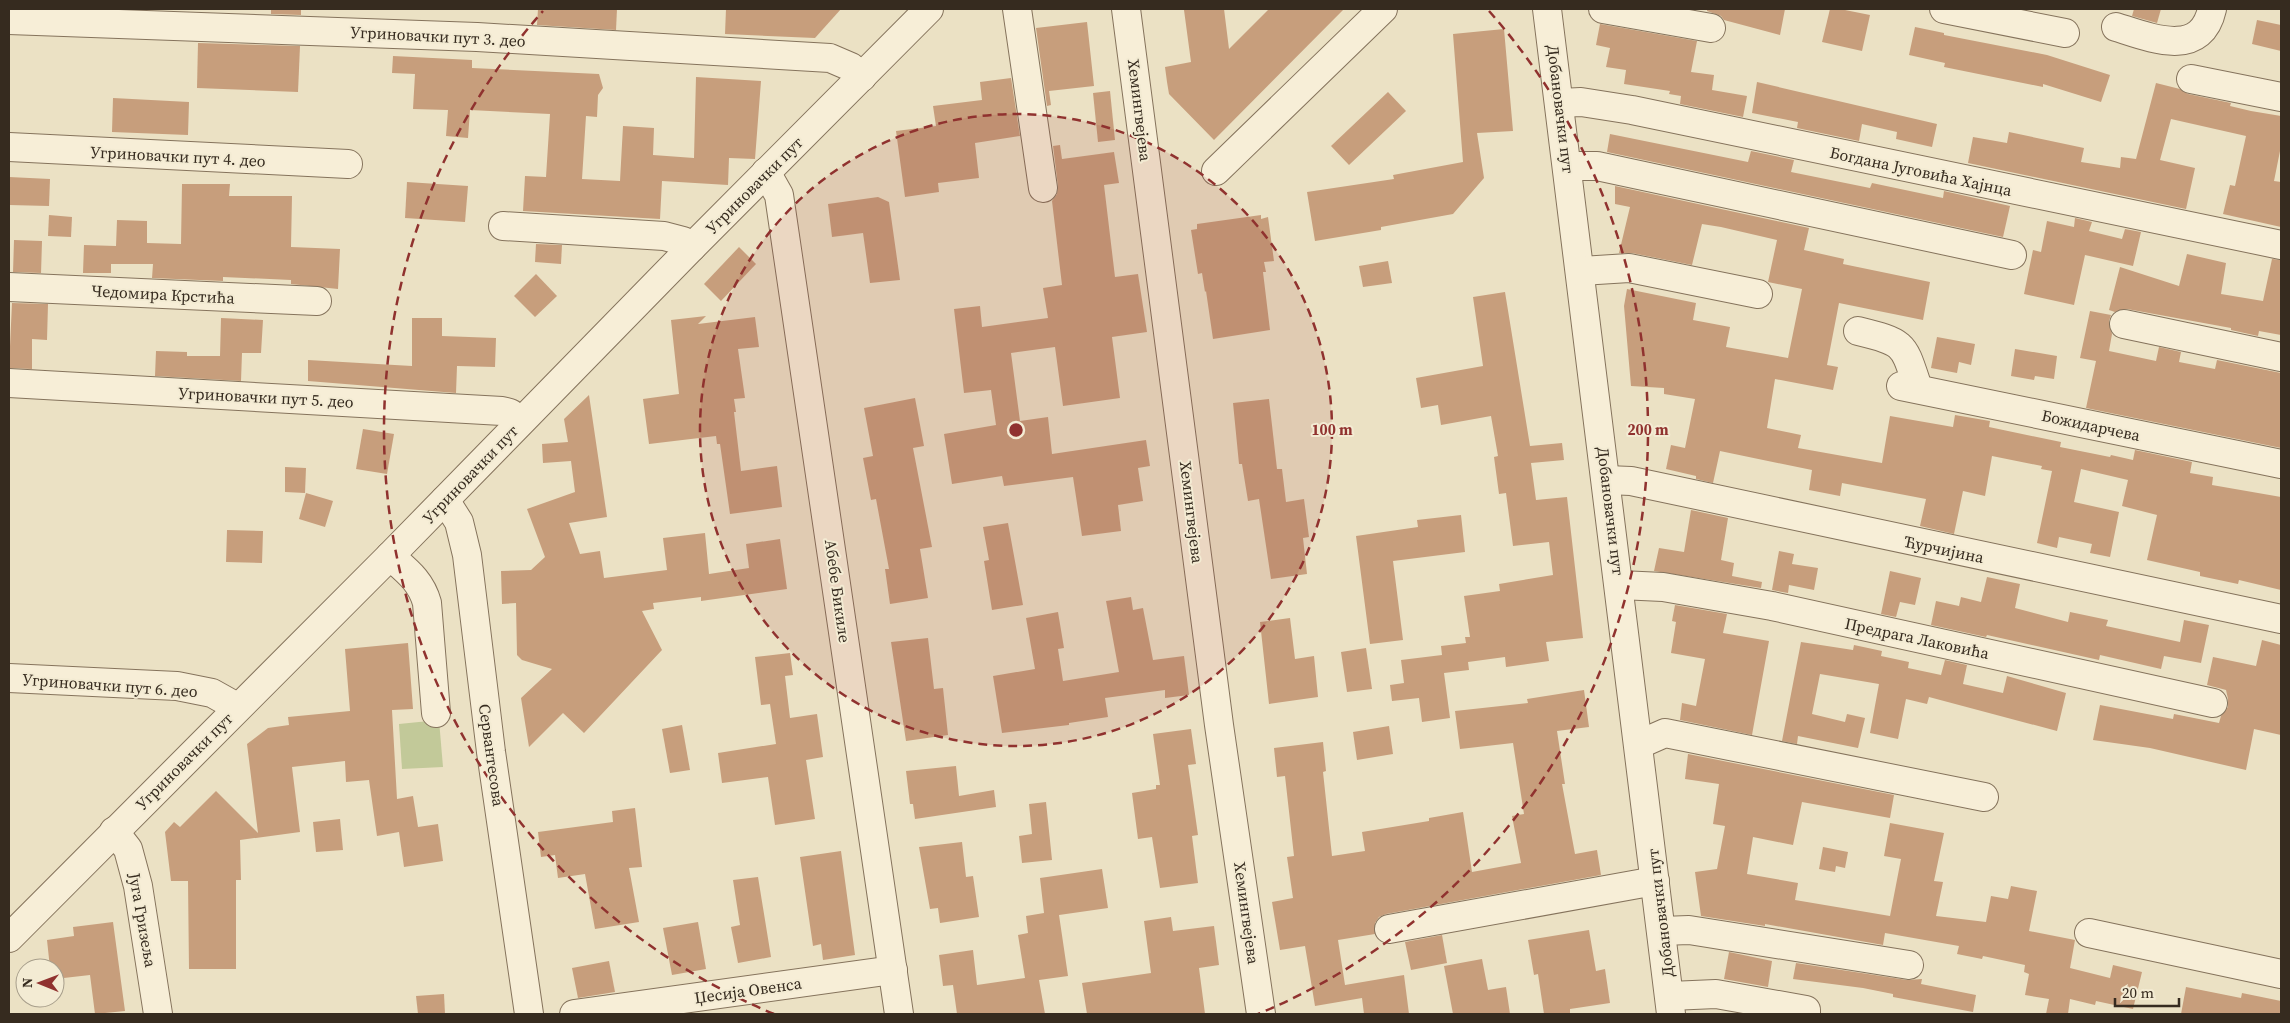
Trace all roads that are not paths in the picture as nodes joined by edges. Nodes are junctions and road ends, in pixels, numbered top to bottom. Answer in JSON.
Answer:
{"nodes":[{"id":1,"x":929,"y":9,"type":"edge"},
{"id":2,"x":1017,"y":9,"type":"edge"},
{"id":3,"x":1126,"y":9,"type":"edge"},
{"id":4,"x":1383,"y":9,"type":"edge"},
{"id":5,"x":1548,"y":9,"type":"edge"},
{"id":6,"x":1603,"y":9,"type":"edge"},
{"id":7,"x":1944,"y":9,"type":"edge"},
{"id":8,"x":2212,"y":9,"type":"edge"},
{"id":9,"x":9,"y":20,"type":"edge"},
{"id":10,"x":2116,"y":27,"type":"dead end"},
{"id":11,"x":1711,"y":28,"type":"dead end"},
{"id":12,"x":2065,"y":33,"type":"dead end"},
{"id":13,"x":862,"y":77,"type":"junction"},
{"id":14,"x":2191,"y":79,"type":"dead end"},
{"id":15,"x":2281,"y":97,"type":"edge"},
{"id":16,"x":1560,"y":103,"type":"junction"},
{"id":17,"x":9,"y":147,"type":"edge"},
{"id":18,"x":348,"y":164,"type":"dead end"},
{"id":19,"x":1568,"y":166,"type":"junction"},
{"id":20,"x":1216,"y":171,"type":"dead end"},
{"id":21,"x":766,"y":172,"type":"junction"},
{"id":22,"x":1043,"y":188,"type":"dead end"},
{"id":23,"x":502,"y":226,"type":"dead end"},
{"id":24,"x":2281,"y":245,"type":"edge"},
{"id":25,"x":692,"y":247,"type":"junction"},
{"id":26,"x":2012,"y":256,"type":"dead end"},
{"id":27,"x":1581,"y":271,"type":"junction"},
{"id":28,"x":9,"y":287,"type":"edge"},
{"id":29,"x":1758,"y":294,"type":"dead end"},
{"id":30,"x":317,"y":301,"type":"dead end"},
{"id":31,"x":2124,"y":324,"type":"dead end"},
{"id":32,"x":1858,"y":332,"type":"dead end"},
{"id":33,"x":2281,"y":357,"type":"edge"},
{"id":34,"x":9,"y":382,"type":"edge"},
{"id":35,"x":521,"y":421,"type":"junction"},
{"id":36,"x":2281,"y":464,"type":"edge"},
{"id":37,"x":1607,"y":480,"type":"junction"},
{"id":38,"x":445,"y":500,"type":"junction"},
{"id":39,"x":390,"y":556,"type":"junction"},
{"id":40,"x":1620,"y":585,"type":"junction"},
{"id":41,"x":2281,"y":619,"type":"edge"},
{"id":42,"x":9,"y":678,"type":"edge"},
{"id":43,"x":2213,"y":703,"type":"dead end"},
{"id":44,"x":237,"y":707,"type":"junction"},
{"id":45,"x":436,"y":713,"type":"dead end"},
{"id":46,"x":1640,"y":744,"type":"junction"},
{"id":47,"x":1984,"y":797,"type":"dead end"},
{"id":48,"x":114,"y":831,"type":"junction"},
{"id":49,"x":1655,"y":881,"type":"junction"},
{"id":50,"x":1389,"y":929,"type":"dead end"},
{"id":51,"x":1662,"y":931,"type":"junction"},
{"id":52,"x":2089,"y":933,"type":"dead end"},
{"id":53,"x":9,"y":938,"type":"edge"},
{"id":54,"x":1908,"y":966,"type":"dead end"},
{"id":55,"x":893,"y":970,"type":"junction"},
{"id":56,"x":2281,"y":974,"type":"edge"},
{"id":57,"x":1670,"y":1005,"type":"edge"},
{"id":58,"x":158,"y":1014,"type":"edge"},
{"id":59,"x":528,"y":1014,"type":"edge"},
{"id":60,"x":574,"y":1014,"type":"edge"},
{"id":61,"x":899,"y":1014,"type":"edge"},
{"id":62,"x":1261,"y":1014,"type":"edge"},
{"id":63,"x":1806,"y":1014,"type":"edge"}],
"edges":[{"from":1,"to":13,"type":"street","name":"Угриновачки пут"},
{"from":2,"to":22,"type":"street"},
{"from":3,"to":62,"type":"street","name":"Хемингвејева"},
{"from":4,"to":20,"type":"street"},
{"from":5,"to":16,"type":"street","name":"Добановачки пут"},
{"from":6,"to":11,"type":"street"},
{"from":7,"to":12,"type":"street"},
{"from":8,"to":10,"type":"street"},
{"from":9,"to":13,"type":"street","name":"Угриновачки пут 3. део"},
{"from":13,"to":21,"type":"street","name":"Угриновачки пут"},
{"from":14,"to":15,"type":"street"},
{"from":16,"to":19,"type":"street","name":"Добановачки пут"},
{"from":16,"to":24,"type":"street","name":"Богдана Југовића Хајнца"},
{"from":17,"to":18,"type":"street","name":"Угриновачки пут 4. део"},
{"from":19,"to":26,"type":"street"},
{"from":19,"to":27,"type":"street","name":"Добановачки пут"},
{"from":21,"to":25,"type":"street","name":"Угриновачки пут"},
{"from":21,"to":55,"type":"street","name":"Абебе Бикиле"},
{"from":23,"to":25,"type":"street"},
{"from":25,"to":35,"type":"street","name":"Угриновачки пут"},
{"from":27,"to":29,"type":"street"},
{"from":27,"to":37,"type":"street","name":"Добановачки пут"},
{"from":28,"to":30,"type":"street","name":"Чедомира Крстића"},
{"from":31,"to":33,"type":"street"},
{"from":32,"to":36,"type":"street","name":"Божидарчева"},
{"from":34,"to":35,"type":"street","name":"Угриновачки пут 5. део"},
{"from":35,"to":38,"type":"street","name":"Угриновачки пут"},
{"from":37,"to":40,"type":"street","name":"Добановачки пут"},
{"from":37,"to":41,"type":"street","name":"Ћурчијина"},
{"from":38,"to":39,"type":"street","name":"Угриновачки пут"},
{"from":38,"to":59,"type":"street","name":"Сервантесова"},
{"from":39,"to":44,"type":"street","name":"Угриновачки пут"},
{"from":39,"to":45,"type":"street"},
{"from":40,"to":43,"type":"street","name":"Предрага Лаковића"},
{"from":40,"to":46,"type":"street","name":"Добановачки пут"},
{"from":42,"to":44,"type":"street","name":"Угриновачки пут 6. део"},
{"from":44,"to":48,"type":"street","name":"Угриновачки пут"},
{"from":46,"to":47,"type":"street"},
{"from":46,"to":49,"type":"street","name":"Добановачки пут"},
{"from":48,"to":53,"type":"street","name":"Угриновачки пут"},
{"from":48,"to":58,"type":"street","name":"Југа Гризеља"},
{"from":49,"to":50,"type":"street"},
{"from":49,"to":51,"type":"street","name":"Добановачки пут"},
{"from":51,"to":54,"type":"street"},
{"from":51,"to":57,"type":"street","name":"Добановачки пут"},
{"from":52,"to":56,"type":"street"},
{"from":55,"to":60,"type":"street","name":"Џесија Овенса"},
{"from":55,"to":61,"type":"street","name":"Абебе Бикиле"},
{"from":57,"to":63,"type":"street"}]}
